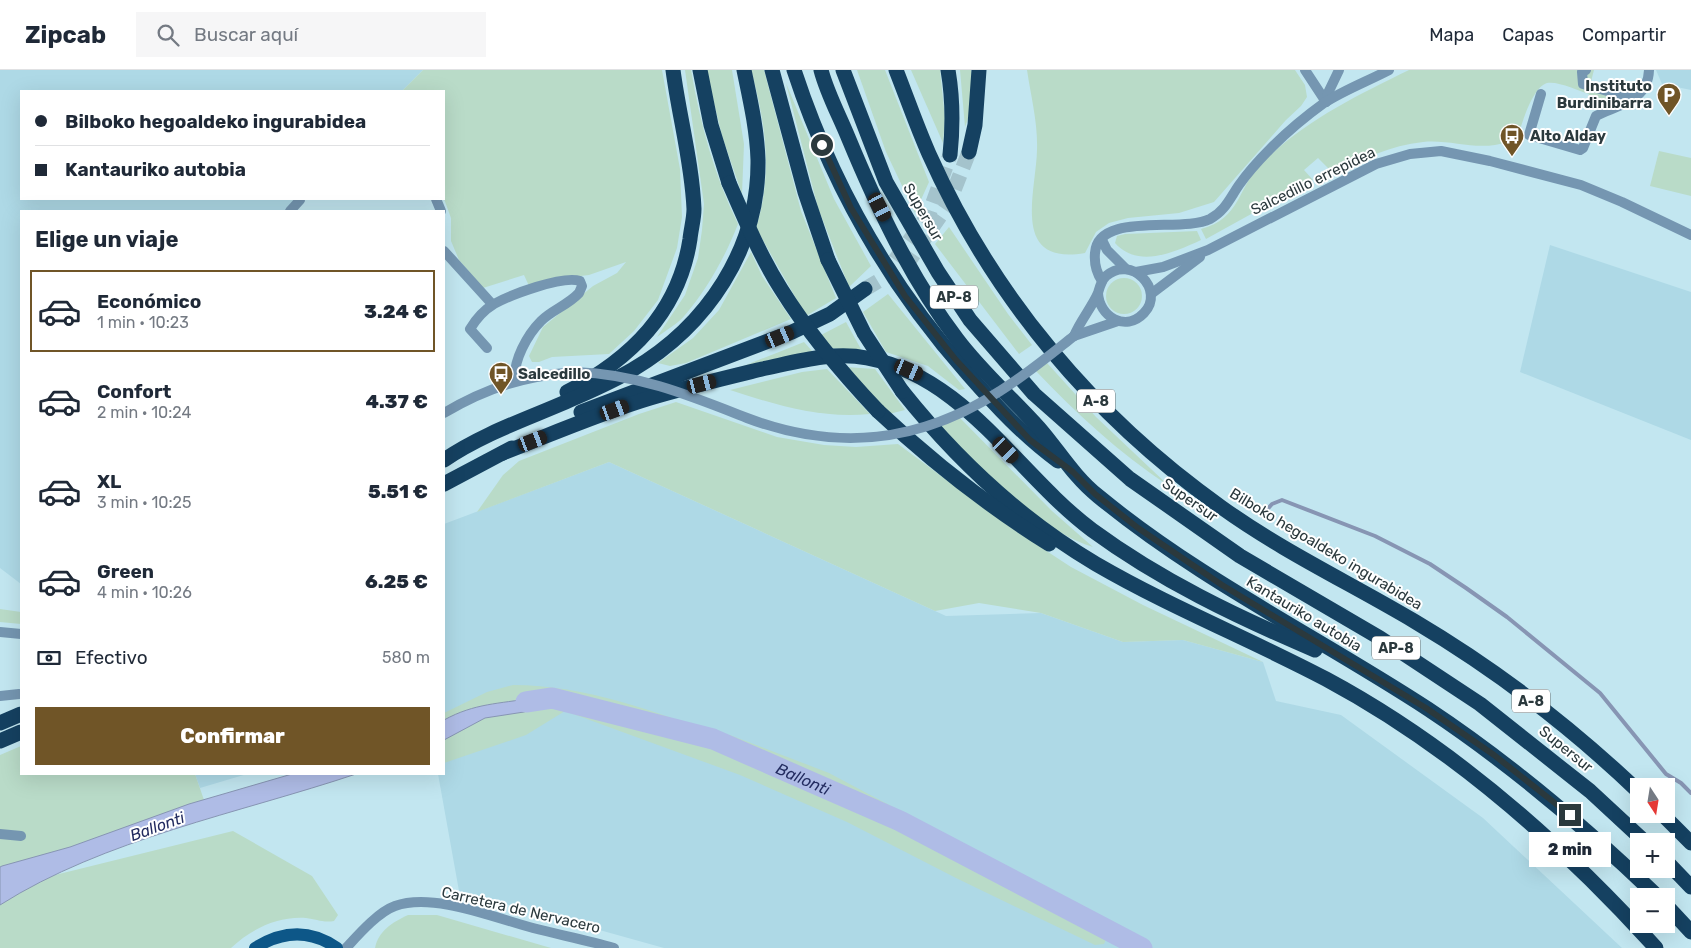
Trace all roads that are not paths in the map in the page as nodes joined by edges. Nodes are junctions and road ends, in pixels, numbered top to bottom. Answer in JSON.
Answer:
{"nodes":[{"id":1,"x":673,"y":70,"type":"edge"},
{"id":2,"x":700,"y":70,"type":"edge"},
{"id":3,"x":744,"y":70,"type":"edge"},
{"id":4,"x":772,"y":70,"type":"edge"},
{"id":5,"x":794,"y":70,"type":"edge"},
{"id":6,"x":820,"y":70,"type":"edge"},
{"id":7,"x":843,"y":70,"type":"edge"},
{"id":8,"x":896,"y":70,"type":"edge"},
{"id":9,"x":948,"y":70,"type":"edge"},
{"id":10,"x":979,"y":70,"type":"edge"},
{"id":11,"x":1305,"y":70,"type":"edge"},
{"id":12,"x":1339,"y":70,"type":"edge"},
{"id":13,"x":1389,"y":70,"type":"edge"},
{"id":14,"x":1586,"y":70,"type":"edge"},
{"id":15,"x":1649,"y":70,"type":"edge"},
{"id":16,"x":1541,"y":94,"type":"dead end"},
{"id":17,"x":1634,"y":99,"type":"junction"},
{"id":18,"x":1326,"y":102,"type":"junction"},
{"id":19,"x":969,"y":152,"type":"tunnel mouth"},
{"id":20,"x":950,"y":155,"type":"tunnel mouth"},
{"id":21,"x":300,"y":200,"type":"edge"},
{"id":22,"x":291,"y":210,"type":"edge"},
{"id":23,"x":1691,"y":234,"type":"edge"},
{"id":24,"x":1102,"y":240,"type":"junction"},
{"id":25,"x":1208,"y":250,"type":"junction"},
{"id":26,"x":445,"y":252,"type":"edge"},
{"id":27,"x":1131,"y":270,"type":"junction"},
{"id":28,"x":1102,"y":281,"type":"junction"},
{"id":29,"x":865,"y":289,"type":"tunnel mouth"},
{"id":30,"x":1098,"y":293,"type":"junction"},
{"id":31,"x":1151,"y":294,"type":"junction"},
{"id":32,"x":492,"y":304,"type":"junction"},
{"id":33,"x":1118,"y":321,"type":"junction"},
{"id":34,"x":1074,"y":336,"type":"junction"},
{"id":35,"x":488,"y":348,"type":"dead end"},
{"id":36,"x":515,"y":380,"type":"junction"},
{"id":37,"x":445,"y":412,"type":"edge"},
{"id":38,"x":509,"y":425,"type":"junction"},
{"id":39,"x":503,"y":453,"type":"junction"},
{"id":40,"x":445,"y":459,"type":"edge"},
{"id":41,"x":1073,"y":472,"type":"junction"},
{"id":42,"x":445,"y":483,"type":"edge"},
{"id":43,"x":1096,"y":564,"type":"junction"},
{"id":44,"x":0,"y":632,"type":"edge"},
{"id":45,"x":20,"y":634,"type":"edge"},
{"id":46,"x":1371,"y":674,"type":"junction"},
{"id":47,"x":20,"y":694,"type":"dead end"},
{"id":48,"x":0,"y":696,"type":"edge"},
{"id":49,"x":20,"y":714,"type":"edge"},
{"id":50,"x":0,"y":723,"type":"edge"},
{"id":51,"x":20,"y":732,"type":"edge"},
{"id":52,"x":0,"y":741,"type":"edge"},
{"id":53,"x":1630,"y":784,"type":"edge"},
{"id":54,"x":1671,"y":823,"type":"edge"},
{"id":55,"x":1635,"y":833,"type":"edge"},
{"id":56,"x":0,"y":834,"type":"edge"},
{"id":57,"x":21,"y":836,"type":"dead end"},
{"id":58,"x":1691,"y":843,"type":"edge"},
{"id":59,"x":1675,"y":870,"type":"edge"},
{"id":60,"x":1691,"y":887,"type":"edge"},
{"id":61,"x":1649,"y":888,"type":"edge"},
{"id":62,"x":1675,"y":915,"type":"edge"},
{"id":63,"x":1691,"y":932,"type":"edge"},
{"id":64,"x":255,"y":948,"type":"edge"},
{"id":65,"x":337,"y":948,"type":"edge"},
{"id":66,"x":346,"y":948,"type":"edge"},
{"id":67,"x":614,"y":948,"type":"edge"},
{"id":68,"x":1656,"y":948,"type":"edge"}],
"edges":[{"from":1,"to":38,"type":"highway"},
{"from":2,"to":43,"type":"highway","bridge":true},
{"from":3,"to":38,"type":"highway"},
{"from":4,"to":43,"type":"highway","bridge":true},
{"from":5,"to":41,"type":"highway"},
{"from":6,"to":41,"type":"highway","number":"AP-8"},
{"from":7,"to":55,"type":"highway","name":"Supersur","number":"AP-8"},
{"from":8,"to":53,"type":"highway","name":"Bilboko hegoaldeko ingurabidea","number":"A-8"},
{"from":9,"to":20,"type":"highway"},
{"from":10,"to":19,"type":"highway"},
{"from":11,"to":18,"type":"street"},
{"from":12,"to":18,"type":"street"},
{"from":13,"to":18,"type":"street"},
{"from":14,"to":17,"type":"street"},
{"from":15,"to":17,"type":"street"},
{"from":16,"to":17,"type":"street"},
{"from":18,"to":24,"type":"street"},
{"from":21,"to":22,"type":"street"},
{"from":23,"to":25,"type":"street","name":"Salcedillo errepidea"},
{"from":24,"to":27,"type":"street"},
{"from":24,"to":28,"type":"street"},
{"from":25,"to":27,"type":"street"},
{"from":25,"to":31,"type":"street"},
{"from":26,"to":32,"type":"street"},
{"from":27,"to":28,"type":"street"},
{"from":27,"to":31,"type":"street"},
{"from":28,"to":30,"type":"street"},
{"from":29,"to":39,"type":"highway"},
{"from":30,"to":33,"type":"street"},
{"from":30,"to":34,"type":"street"},
{"from":31,"to":33,"type":"street"},
{"from":32,"to":35,"type":"street"},
{"from":32,"to":36,"type":"street"},
{"from":33,"to":34,"type":"street"},
{"from":34,"to":36,"type":"street","bridge":true},
{"from":36,"to":37,"type":"street"},
{"from":38,"to":40,"type":"highway"},
{"from":39,"to":42,"type":"highway"},
{"from":39,"to":46,"type":"highway"},
{"from":41,"to":46,"type":"highway","name":"Kantauriko autobia"},
{"from":43,"to":68,"type":"highway"},
{"from":44,"to":45,"type":"street"},
{"from":46,"to":61,"type":"highway","name":"Kantauriko autobia"},
{"from":47,"to":48,"type":"street"},
{"from":49,"to":50,"type":"highway"},
{"from":51,"to":52,"type":"highway"},
{"from":54,"to":58,"type":"highway"},
{"from":56,"to":57,"type":"street"},
{"from":59,"to":60,"type":"highway"},
{"from":62,"to":63,"type":"highway"},
{"from":64,"to":65,"type":"main road"},
{"from":66,"to":67,"type":"street","name":"Carretera de Nervacero"}]}
